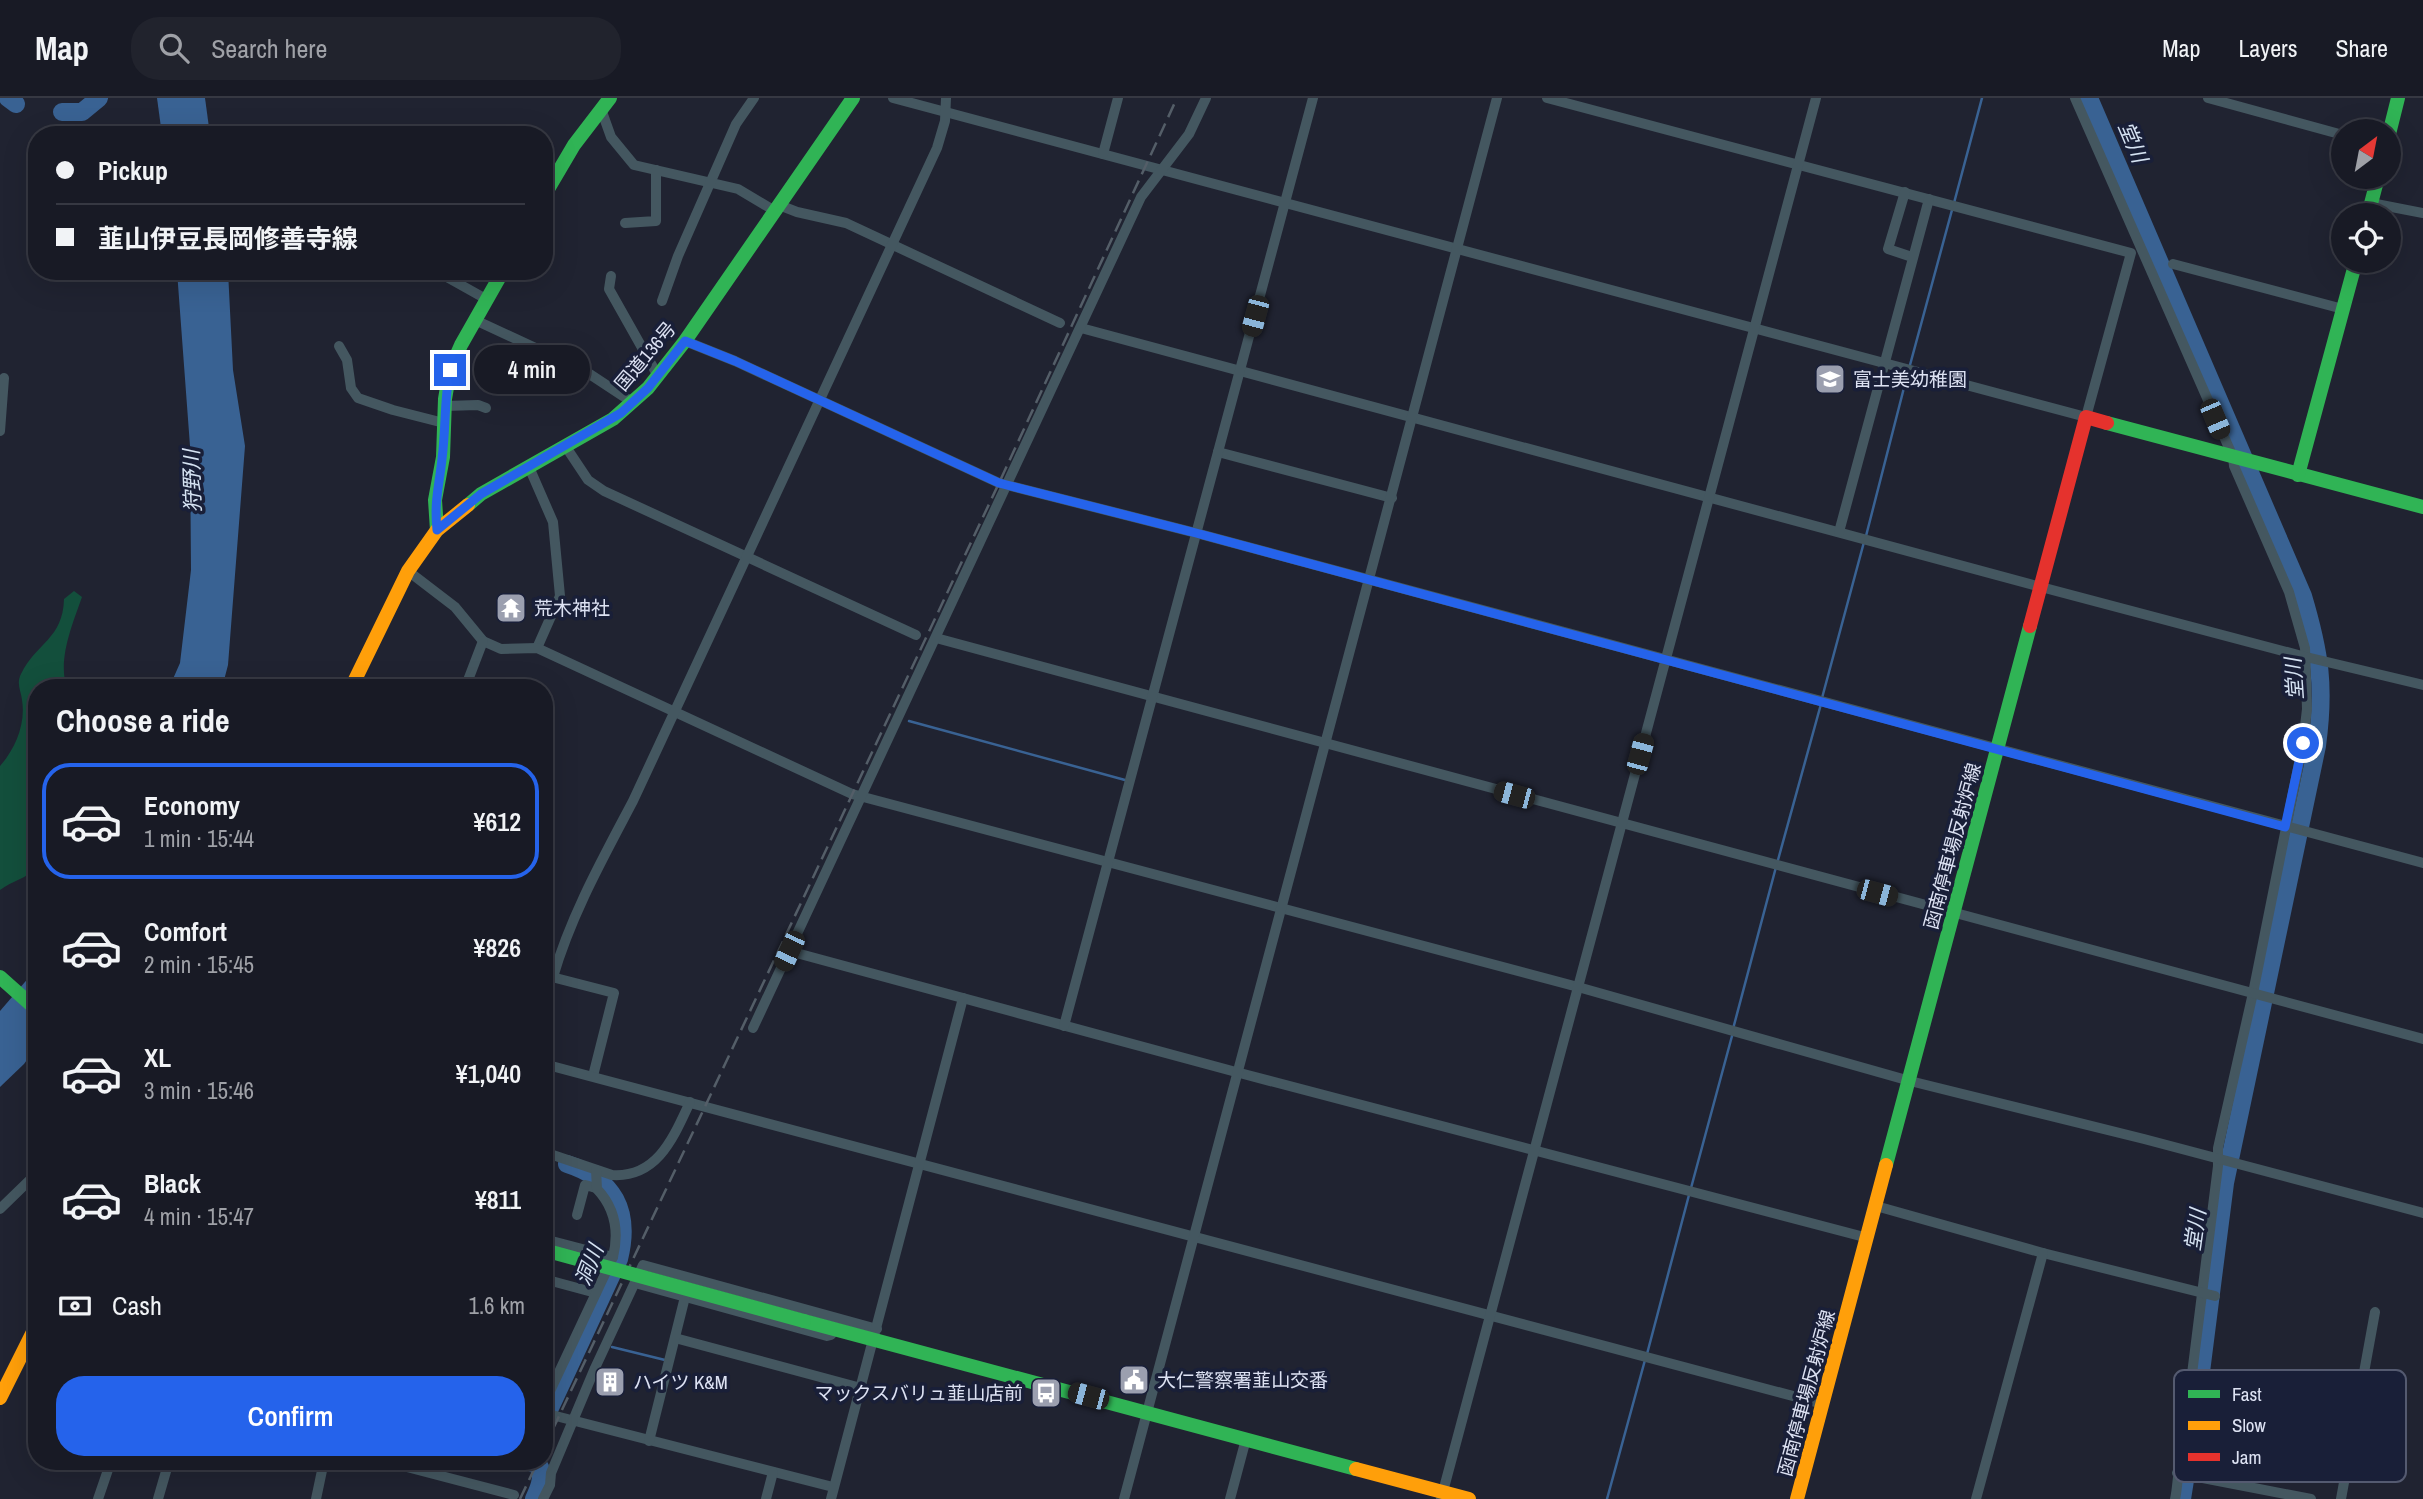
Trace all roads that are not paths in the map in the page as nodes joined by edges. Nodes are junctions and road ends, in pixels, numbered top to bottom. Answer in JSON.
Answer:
{"nodes":[{"id":1,"x":754,"y":98,"type":"edge"},
{"id":2,"x":853,"y":98,"type":"edge"},
{"id":3,"x":893,"y":98,"type":"edge"},
{"id":4,"x":946,"y":98,"type":"edge"},
{"id":5,"x":1118,"y":98,"type":"edge"},
{"id":6,"x":1206,"y":98,"type":"edge"},
{"id":7,"x":1313,"y":98,"type":"edge"},
{"id":8,"x":1497,"y":98,"type":"edge"},
{"id":9,"x":1547,"y":98,"type":"edge"},
{"id":10,"x":1816,"y":98,"type":"edge"},
{"id":11,"x":2075,"y":98,"type":"edge"},
{"id":12,"x":2208,"y":98,"type":"edge"},
{"id":13,"x":2399,"y":98,"type":"edge"},
{"id":14,"x":606,"y":104,"type":"edge"},
{"id":15,"x":945,"y":112,"type":"junction"},
{"id":16,"x":2393,"y":119,"type":"edge"},
{"id":17,"x":2331,"y":132,"type":"edge"},
{"id":18,"x":1103,"y":154,"type":"junction"},
{"id":19,"x":1799,"y":163,"type":"junction"},
{"id":20,"x":656,"y":170,"type":"junction"},
{"id":21,"x":1161,"y":171,"type":"junction"},
{"id":22,"x":553,"y":177,"type":"edge"},
{"id":23,"x":710,"y":183,"type":"junction"},
{"id":24,"x":1905,"y":192,"type":"junction"},
{"id":25,"x":1929,"y":198,"type":"junction"},
{"id":26,"x":1285,"y":204,"type":"junction"},
{"id":27,"x":777,"y":208,"type":"junction"},
{"id":28,"x":2401,"y":211,"type":"edge"},
{"id":29,"x":2423,"y":213,"type":"edge"},
{"id":30,"x":625,"y":223,"type":"dead end"},
{"id":31,"x":893,"y":244,"type":"junction"},
{"id":32,"x":1457,"y":249,"type":"junction"},
{"id":33,"x":2137,"y":252,"type":"junction"},
{"id":34,"x":1912,"y":257,"type":"junction"},
{"id":35,"x":2174,"y":264,"type":"dead end"},
{"id":36,"x":2353,"y":273,"type":"edge"},
{"id":37,"x":611,"y":276,"type":"dead end"},
{"id":38,"x":452,"y":280,"type":"edge"},
{"id":39,"x":498,"y":280,"type":"edge"},
{"id":40,"x":486,"y":299,"type":"junction"},
{"id":41,"x":662,"y":301,"type":"dead end"},
{"id":42,"x":2343,"y":309,"type":"junction"},
{"id":43,"x":475,"y":320,"type":"junction"},
{"id":44,"x":1060,"y":323,"type":"dead end"},
{"id":45,"x":1754,"y":327,"type":"junction"},
{"id":46,"x":1081,"y":328,"type":"junction"},
{"id":47,"x":685,"y":341,"type":"junction"},
{"id":48,"x":339,"y":346,"type":"dead end"},
{"id":49,"x":1884,"y":362,"type":"junction"},
{"id":50,"x":1241,"y":369,"type":"junction"},
{"id":51,"x":658,"y":376,"type":"junction"},
{"id":52,"x":4,"y":378,"type":"dead end"},
{"id":53,"x":820,"y":401,"type":"junction"},
{"id":54,"x":632,"y":402,"type":"junction"},
{"id":55,"x":445,"y":406,"type":"junction"},
{"id":56,"x":486,"y":408,"type":"dead end"},
{"id":57,"x":1413,"y":416,"type":"junction"},
{"id":58,"x":2087,"y":417,"type":"junction"},
{"id":59,"x":444,"y":423,"type":"junction"},
{"id":60,"x":0,"y":431,"type":"edge"},
{"id":61,"x":566,"y":447,"type":"junction"},
{"id":62,"x":1218,"y":452,"type":"junction"},
{"id":63,"x":2233,"y":457,"type":"junction"},
{"id":64,"x":529,"y":467,"type":"junction"},
{"id":65,"x":2298,"y":475,"type":"junction"},
{"id":66,"x":1008,"y":485,"type":"junction"},
{"id":67,"x":1708,"y":496,"type":"junction"},
{"id":68,"x":1392,"y":498,"type":"junction"},
{"id":69,"x":2423,"y":507,"type":"edge"},
{"id":70,"x":437,"y":530,"type":"junction"},
{"id":71,"x":1839,"y":531,"type":"junction"},
{"id":72,"x":1196,"y":533,"type":"junction"},
{"id":73,"x":746,"y":556,"type":"junction"},
{"id":74,"x":408,"y":571,"type":"junction"},
{"id":75,"x":1370,"y":580,"type":"junction"},
{"id":76,"x":2041,"y":587,"type":"junction"},
{"id":77,"x":916,"y":635,"type":"dead end"},
{"id":78,"x":936,"y":638,"type":"junction"},
{"id":79,"x":483,"y":641,"type":"junction"},
{"id":80,"x":537,"y":648,"type":"junction"},
{"id":81,"x":2309,"y":657,"type":"junction"},
{"id":82,"x":1666,"y":660,"type":"junction"},
{"id":83,"x":355,"y":679,"type":"edge"},
{"id":84,"x":468,"y":679,"type":"edge"},
{"id":85,"x":2423,"y":685,"type":"edge"},
{"id":86,"x":1153,"y":697,"type":"junction"},
{"id":87,"x":673,"y":712,"type":"junction"},
{"id":88,"x":1326,"y":744,"type":"junction"},
{"id":89,"x":1998,"y":749,"type":"junction"},
{"id":90,"x":862,"y":797,"type":"junction"},
{"id":91,"x":1622,"y":825,"type":"junction"},
{"id":92,"x":2287,"y":827,"type":"junction"},
{"id":93,"x":1108,"y":863,"type":"junction"},
{"id":94,"x":2423,"y":863,"type":"edge"},
{"id":95,"x":1281,"y":909,"type":"junction"},
{"id":96,"x":1954,"y":913,"type":"junction"},
{"id":97,"x":789,"y":951,"type":"junction"},
{"id":98,"x":553,"y":966,"type":"edge"},
{"id":99,"x":0,"y":977,"type":"edge"},
{"id":100,"x":553,"y":977,"type":"edge"},
{"id":101,"x":1578,"y":987,"type":"junction"},
{"id":102,"x":2253,"y":993,"type":"junction"},
{"id":103,"x":963,"y":998,"type":"junction"},
{"id":104,"x":28,"y":1002,"type":"edge"},
{"id":105,"x":1064,"y":1026,"type":"junction"},
{"id":106,"x":753,"y":1028,"type":"dead end"},
{"id":107,"x":2423,"y":1039,"type":"edge"},
{"id":108,"x":553,"y":1065,"type":"edge"},
{"id":109,"x":1236,"y":1072,"type":"junction"},
{"id":110,"x":593,"y":1076,"type":"junction"},
{"id":111,"x":1910,"y":1080,"type":"junction"},
{"id":112,"x":690,"y":1102,"type":"junction"},
{"id":113,"x":1534,"y":1150,"type":"junction"},
{"id":114,"x":553,"y":1155,"type":"edge"},
{"id":115,"x":2218,"y":1158,"type":"junction"},
{"id":116,"x":922,"y":1163,"type":"junction"},
{"id":117,"x":596,"y":1170,"type":"junction"},
{"id":118,"x":28,"y":1182,"type":"edge"},
{"id":119,"x":596,"y":1186,"type":"junction"},
{"id":120,"x":1876,"y":1206,"type":"junction"},
{"id":121,"x":0,"y":1209,"type":"edge"},
{"id":122,"x":2423,"y":1213,"type":"edge"},
{"id":123,"x":578,"y":1215,"type":"dead end"},
{"id":124,"x":1194,"y":1236,"type":"junction"},
{"id":125,"x":1868,"y":1238,"type":"junction"},
{"id":126,"x":553,"y":1241,"type":"edge"},
{"id":127,"x":553,"y":1252,"type":"edge"},
{"id":128,"x":2043,"y":1253,"type":"junction"},
{"id":129,"x":613,"y":1257,"type":"junction"},
{"id":130,"x":553,"y":1281,"type":"edge"},
{"id":131,"x":635,"y":1283,"type":"junction"},
{"id":132,"x":596,"y":1293,"type":"junction"},
{"id":133,"x":2202,"y":1293,"type":"junction"},
{"id":134,"x":2215,"y":1296,"type":"dead end"},
{"id":135,"x":685,"y":1297,"type":"junction"},
{"id":136,"x":2375,"y":1312,"type":"dead end"},
{"id":137,"x":1489,"y":1315,"type":"junction"},
{"id":138,"x":835,"y":1329,"type":"junction"},
{"id":139,"x":875,"y":1335,"type":"junction"},
{"id":140,"x":675,"y":1338,"type":"junction"},
{"id":141,"x":28,"y":1342,"type":"edge"},
{"id":142,"x":2192,"y":1370,"type":"edge"},
{"id":143,"x":2364,"y":1370,"type":"edge"},
{"id":144,"x":553,"y":1385,"type":"edge"},
{"id":145,"x":860,"y":1388,"type":"junction"},
{"id":146,"x":0,"y":1398,"type":"edge"},
{"id":147,"x":1823,"y":1404,"type":"junction"},
{"id":148,"x":1147,"y":1412,"type":"junction"},
{"id":149,"x":553,"y":1416,"type":"edge"},
{"id":150,"x":574,"y":1421,"type":"junction"},
{"id":151,"x":1246,"y":1439,"type":"junction"},
{"id":152,"x":649,"y":1441,"type":"junction"},
{"id":153,"x":553,"y":1468,"type":"edge"},
{"id":154,"x":108,"y":1470,"type":"edge"},
{"id":155,"x":166,"y":1470,"type":"edge"},
{"id":156,"x":322,"y":1470,"type":"edge"},
{"id":157,"x":418,"y":1470,"type":"edge"},
{"id":158,"x":552,"y":1470,"type":"edge"},
{"id":159,"x":773,"y":1472,"type":"junction"},
{"id":160,"x":2223,"y":1482,"type":"edge"},
{"id":161,"x":832,"y":1493,"type":"edge"},
{"id":162,"x":514,"y":1495,"type":"dead end"},
{"id":163,"x":1442,"y":1496,"type":"edge"},
{"id":164,"x":98,"y":1499,"type":"edge"},
{"id":165,"x":158,"y":1499,"type":"edge"},
{"id":166,"x":316,"y":1499,"type":"edge"},
{"id":167,"x":543,"y":1499,"type":"edge"},
{"id":168,"x":766,"y":1499,"type":"edge"},
{"id":169,"x":1124,"y":1499,"type":"edge"},
{"id":170,"x":1230,"y":1499,"type":"edge"},
{"id":171,"x":1469,"y":1499,"type":"edge"},
{"id":172,"x":1797,"y":1499,"type":"edge"},
{"id":173,"x":1976,"y":1499,"type":"edge"},
{"id":174,"x":2311,"y":1499,"type":"edge"}],
"edges":[{"from":1,"to":23,"type":"street"},
{"from":2,"to":27,"type":"main road","name":"国道136号"},
{"from":3,"to":15,"type":"street"},
{"from":4,"to":15,"type":"street"},
{"from":5,"to":18,"type":"street"},
{"from":6,"to":21,"type":"street"},
{"from":7,"to":26,"type":"street"},
{"from":8,"to":32,"type":"street"},
{"from":9,"to":19,"type":"street"},
{"from":10,"to":19,"type":"street"},
{"from":11,"to":33,"type":"street"},
{"from":12,"to":17,"type":"street"},
{"from":13,"to":16,"type":"main road"},
{"from":14,"to":20,"type":"street"},
{"from":14,"to":22,"type":"main road"},
{"from":15,"to":18,"type":"street"},
{"from":15,"to":31,"type":"street"},
{"from":18,"to":21,"type":"street"},
{"from":19,"to":24,"type":"street"},
{"from":19,"to":45,"type":"street"},
{"from":20,"to":23,"type":"street"},
{"from":20,"to":30,"type":"street"},
{"from":21,"to":26,"type":"street"},
{"from":21,"to":46,"type":"street"},
{"from":23,"to":27,"type":"street"},
{"from":23,"to":41,"type":"street"},
{"from":24,"to":25,"type":"street"},
{"from":24,"to":34,"type":"street"},
{"from":25,"to":33,"type":"street"},
{"from":25,"to":34,"type":"street"},
{"from":26,"to":32,"type":"street"},
{"from":26,"to":50,"type":"street"},
{"from":27,"to":31,"type":"street"},
{"from":27,"to":47,"type":"main road","name":"国道136号"},
{"from":28,"to":29,"type":"street"},
{"from":31,"to":44,"type":"street"},
{"from":31,"to":53,"type":"street"},
{"from":32,"to":45,"type":"street"},
{"from":32,"to":57,"type":"street"},
{"from":33,"to":58,"type":"street"},
{"from":33,"to":63,"type":"street"},
{"from":34,"to":49,"type":"street"},
{"from":35,"to":42,"type":"street"},
{"from":36,"to":42,"type":"main road"},
{"from":37,"to":51,"type":"street"},
{"from":38,"to":40,"type":"street"},
{"from":39,"to":40,"type":"main road"},
{"from":40,"to":43,"type":"main road"},
{"from":42,"to":65,"type":"main road"},
{"from":43,"to":54,"type":"street"},
{"from":43,"to":55,"type":"main road"},
{"from":45,"to":49,"type":"street"},
{"from":45,"to":67,"type":"street"},
{"from":46,"to":50,"type":"street"},
{"from":46,"to":66,"type":"street"},
{"from":47,"to":51,"type":"main road","name":"国道136号"},
{"from":47,"to":53,"type":"street"},
{"from":48,"to":59,"type":"street"},
{"from":49,"to":58,"type":"street"},
{"from":49,"to":71,"type":"street"},
{"from":50,"to":57,"type":"street"},
{"from":50,"to":62,"type":"street"},
{"from":51,"to":54,"type":"main road","name":"国道136号"},
{"from":52,"to":60,"type":"street"},
{"from":53,"to":66,"type":"street"},
{"from":53,"to":73,"type":"street"},
{"from":54,"to":61,"type":"main road","name":"国道136号"},
{"from":55,"to":56,"type":"street"},
{"from":55,"to":59,"type":"main road"},
{"from":57,"to":67,"type":"street"},
{"from":57,"to":68,"type":"street"},
{"from":58,"to":63,"type":"main road"},
{"from":58,"to":76,"type":"main road","name":"函南停車場反射炉線"},
{"from":59,"to":70,"type":"main road"},
{"from":61,"to":64,"type":"main road","name":"国道136号"},
{"from":61,"to":73,"type":"street"},
{"from":62,"to":68,"type":"street"},
{"from":62,"to":72,"type":"street"},
{"from":63,"to":65,"type":"main road"},
{"from":63,"to":81,"type":"street"},
{"from":64,"to":70,"type":"main road","name":"国道136号"},
{"from":64,"to":80,"type":"street"},
{"from":65,"to":69,"type":"main road"},
{"from":66,"to":72,"type":"street"},
{"from":66,"to":78,"type":"street"},
{"from":67,"to":71,"type":"street"},
{"from":67,"to":82,"type":"street"},
{"from":68,"to":75,"type":"street"},
{"from":70,"to":74,"type":"main road","name":"国道136号"},
{"from":71,"to":76,"type":"street"},
{"from":72,"to":75,"type":"street"},
{"from":72,"to":86,"type":"street"},
{"from":73,"to":77,"type":"street"},
{"from":73,"to":87,"type":"street"},
{"from":74,"to":79,"type":"street"},
{"from":74,"to":83,"type":"main road","name":"国道136号"},
{"from":75,"to":82,"type":"street"},
{"from":75,"to":88,"type":"street"},
{"from":76,"to":81,"type":"street"},
{"from":76,"to":89,"type":"main road","name":"函南停車場反射炉線"},
{"from":78,"to":86,"type":"street"},
{"from":78,"to":90,"type":"street"},
{"from":79,"to":80,"type":"street"},
{"from":79,"to":84,"type":"street"},
{"from":80,"to":87,"type":"street"},
{"from":81,"to":85,"type":"street"},
{"from":81,"to":92,"type":"street"},
{"from":82,"to":89,"type":"street"},
{"from":82,"to":91,"type":"street"},
{"from":86,"to":88,"type":"street"},
{"from":86,"to":93,"type":"street"},
{"from":87,"to":90,"type":"street"},
{"from":87,"to":98,"type":"street"},
{"from":88,"to":91,"type":"street"},
{"from":88,"to":95,"type":"street"},
{"from":89,"to":92,"type":"street"},
{"from":89,"to":96,"type":"main road","name":"函南停車場反射炉線"},
{"from":90,"to":93,"type":"street"},
{"from":90,"to":97,"type":"street"},
{"from":91,"to":96,"type":"street"},
{"from":91,"to":101,"type":"street"},
{"from":92,"to":94,"type":"street"},
{"from":92,"to":102,"type":"street"},
{"from":93,"to":95,"type":"street"},
{"from":93,"to":105,"type":"street"},
{"from":95,"to":101,"type":"street"},
{"from":95,"to":109,"type":"street"},
{"from":96,"to":102,"type":"street"},
{"from":96,"to":111,"type":"main road","name":"函南停車場反射炉線"},
{"from":97,"to":103,"type":"street"},
{"from":97,"to":106,"type":"street"},
{"from":99,"to":104,"type":"main road"},
{"from":100,"to":110,"type":"street"},
{"from":101,"to":111,"type":"street"},
{"from":101,"to":113,"type":"street"},
{"from":102,"to":107,"type":"street"},
{"from":102,"to":115,"type":"street"},
{"from":103,"to":105,"type":"street"},
{"from":103,"to":116,"type":"street"},
{"from":105,"to":109,"type":"street"},
{"from":108,"to":110,"type":"street"},
{"from":109,"to":113,"type":"street"},
{"from":109,"to":124,"type":"street"},
{"from":110,"to":112,"type":"street"},
{"from":111,"to":115,"type":"street"},
{"from":111,"to":120,"type":"main road","name":"函南停車場反射炉線"},
{"from":112,"to":116,"type":"street"},
{"from":112,"to":117,"type":"street"},
{"from":113,"to":125,"type":"street"},
{"from":113,"to":137,"type":"street"},
{"from":114,"to":117,"type":"street"},
{"from":115,"to":122,"type":"street"},
{"from":115,"to":133,"type":"street"},
{"from":116,"to":124,"type":"street"},
{"from":116,"to":139,"type":"street"},
{"from":117,"to":119,"type":"street"},
{"from":118,"to":121,"type":"street"},
{"from":119,"to":123,"type":"street"},
{"from":119,"to":129,"type":"street"},
{"from":120,"to":125,"type":"main road","name":"函南停車場反射炉線"},
{"from":120,"to":128,"type":"street"},
{"from":124,"to":137,"type":"street"},
{"from":124,"to":148,"type":"street"},
{"from":125,"to":147,"type":"main road","name":"函南停車場反射炉線"},
{"from":126,"to":129,"type":"street"},
{"from":127,"to":138,"type":"main road","bridge":true},
{"from":128,"to":133,"type":"street"},
{"from":128,"to":173,"type":"street"},
{"from":129,"to":132,"type":"street"},
{"from":130,"to":132,"type":"street"},
{"from":131,"to":135,"type":"street"},
{"from":131,"to":139,"type":"street"},
{"from":131,"to":150,"type":"street"},
{"from":132,"to":144,"type":"street"},
{"from":133,"to":134,"type":"street"},
{"from":133,"to":142,"type":"street"},
{"from":135,"to":138,"type":"street"},
{"from":135,"to":140,"type":"street"},
{"from":136,"to":143,"type":"street"},
{"from":137,"to":147,"type":"street"},
{"from":137,"to":163,"type":"street"},
{"from":138,"to":139,"type":"main road"},
{"from":139,"to":145,"type":"street"},
{"from":139,"to":148,"type":"main road"},
{"from":140,"to":145,"type":"street"},
{"from":140,"to":152,"type":"street"},
{"from":141,"to":146,"type":"main road"},
{"from":145,"to":161,"type":"street"},
{"from":147,"to":172,"type":"main road","name":"函南停車場反射炉線"},
{"from":148,"to":151,"type":"main road"},
{"from":148,"to":169,"type":"street"},
{"from":149,"to":150,"type":"street"},
{"from":150,"to":152,"type":"street"},
{"from":150,"to":153,"type":"street"},
{"from":151,"to":163,"type":"main road"},
{"from":151,"to":170,"type":"street"},
{"from":152,"to":159,"type":"street"},
{"from":154,"to":164,"type":"street"},
{"from":155,"to":165,"type":"street"},
{"from":156,"to":166,"type":"street"},
{"from":157,"to":162,"type":"street"},
{"from":158,"to":167,"type":"street"},
{"from":159,"to":161,"type":"street"},
{"from":159,"to":168,"type":"street"},
{"from":160,"to":174,"type":"street"},
{"from":163,"to":171,"type":"main road"}]}
